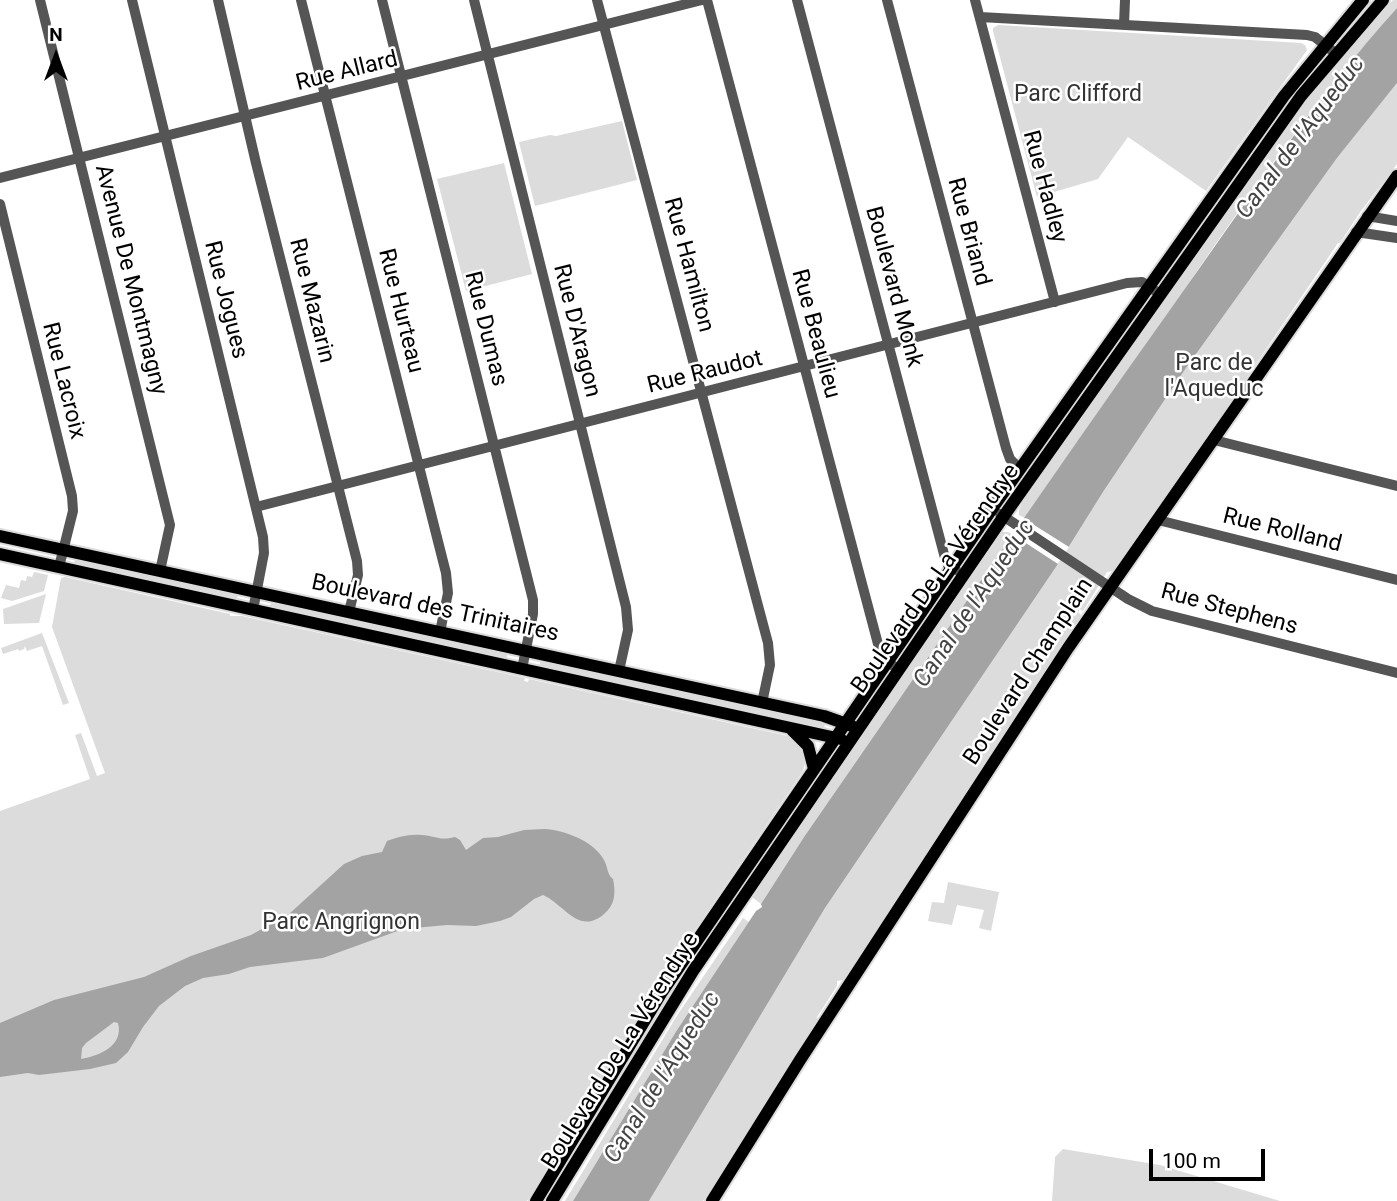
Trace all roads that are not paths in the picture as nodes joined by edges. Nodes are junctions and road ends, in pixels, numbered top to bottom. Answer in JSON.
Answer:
{"nodes":[{"id":1,"x":40,"y":0,"type":"edge"},
{"id":2,"x":132,"y":0,"type":"edge"},
{"id":3,"x":218,"y":0,"type":"edge"},
{"id":4,"x":301,"y":0,"type":"edge"},
{"id":5,"x":382,"y":0,"type":"edge"},
{"id":6,"x":474,"y":0,"type":"edge"},
{"id":7,"x":597,"y":0,"type":"edge"},
{"id":8,"x":705,"y":0,"type":"edge"},
{"id":9,"x":797,"y":0,"type":"edge"},
{"id":10,"x":887,"y":0,"type":"edge"},
{"id":11,"x":975,"y":0,"type":"edge"},
{"id":12,"x":1125,"y":0,"type":"edge"},
{"id":13,"x":1363,"y":0,"type":"edge"},
{"id":14,"x":1383,"y":0,"type":"edge"},
{"id":15,"x":980,"y":17,"type":"junction"},
{"id":16,"x":604,"y":25,"type":"junction"},
{"id":17,"x":1124,"y":25,"type":"junction"},
{"id":18,"x":1324,"y":45,"type":"junction"},
{"id":19,"x":1335,"y":53,"type":"junction"},
{"id":20,"x":487,"y":56,"type":"junction"},
{"id":21,"x":402,"y":78,"type":"junction"},
{"id":22,"x":326,"y":97,"type":"junction"},
{"id":23,"x":245,"y":117,"type":"junction"},
{"id":24,"x":165,"y":137,"type":"junction"},
{"id":25,"x":80,"y":158,"type":"junction"},
{"id":26,"x":1397,"y":176,"type":"edge"},
{"id":27,"x":0,"y":178,"type":"edge"},
{"id":28,"x":0,"y":204,"type":"edge"},
{"id":29,"x":1367,"y":216,"type":"junction"},
{"id":30,"x":1397,"y":221,"type":"edge"},
{"id":31,"x":1356,"y":232,"type":"junction"},
{"id":32,"x":1397,"y":238,"type":"edge"},
{"id":33,"x":1155,"y":291,"type":"junction"},
{"id":34,"x":1055,"y":302,"type":"junction"},
{"id":35,"x":972,"y":324,"type":"junction"},
{"id":36,"x":888,"y":346,"type":"junction"},
{"id":37,"x":804,"y":368,"type":"junction"},
{"id":38,"x":702,"y":394,"type":"junction"},
{"id":39,"x":580,"y":425,"type":"junction"},
{"id":40,"x":1214,"y":440,"type":"junction"},
{"id":41,"x":495,"y":447,"type":"junction"},
{"id":42,"x":419,"y":466,"type":"junction"},
{"id":43,"x":1020,"y":469,"type":"junction"},
{"id":44,"x":338,"y":486,"type":"junction"},
{"id":45,"x":1397,"y":486,"type":"edge"},
{"id":46,"x":256,"y":507,"type":"junction"},
{"id":47,"x":992,"y":509,"type":"junction"},
{"id":48,"x":1004,"y":517,"type":"junction"},
{"id":49,"x":1158,"y":520,"type":"junction"},
{"id":50,"x":0,"y":536,"type":"edge"},
{"id":51,"x":64,"y":550,"type":"junction"},
{"id":52,"x":0,"y":554,"type":"edge"},
{"id":53,"x":59,"y":567,"type":"junction"},
{"id":54,"x":952,"y":568,"type":"junction"},
{"id":55,"x":160,"y":571,"type":"junction"},
{"id":56,"x":963,"y":575,"type":"junction"},
{"id":57,"x":1397,"y":580,"type":"edge"},
{"id":58,"x":1110,"y":587,"type":"junction"},
{"id":59,"x":256,"y":592,"type":"junction"},
{"id":60,"x":253,"y":610,"type":"junction"},
{"id":61,"x":349,"y":612,"type":"junction"},
{"id":62,"x":440,"y":632,"type":"junction"},
{"id":63,"x":525,"y":651,"type":"junction"},
{"id":64,"x":893,"y":666,"type":"junction"},
{"id":65,"x":522,"y":669,"type":"junction"},
{"id":66,"x":620,"y":671,"type":"junction"},
{"id":67,"x":1397,"y":673,"type":"edge"},
{"id":68,"x":762,"y":703,"type":"junction"},
{"id":69,"x":846,"y":723,"type":"junction"},
{"id":70,"x":789,"y":727,"type":"junction"},
{"id":71,"x":854,"y":736,"type":"junction"},
{"id":72,"x":836,"y":738,"type":"junction"},
{"id":73,"x":814,"y":769,"type":"junction"},
{"id":74,"x":536,"y":1201,"type":"edge"},
{"id":75,"x":552,"y":1201,"type":"edge"},
{"id":76,"x":712,"y":1201,"type":"edge"}],
"edges":[{"from":1,"to":25,"type":"street","name":"Avenue De Montmagny"},
{"from":2,"to":24,"type":"street","name":"Rue Jogues"},
{"from":3,"to":23,"type":"street","name":"Rue Mazarin"},
{"from":4,"to":22,"type":"street","name":"Rue Hurteau"},
{"from":5,"to":21,"type":"street","name":"Rue Dumas"},
{"from":6,"to":20,"type":"street","name":"Rue D'Aragon"},
{"from":7,"to":16,"type":"street","name":"Rue Hamilton"},
{"from":8,"to":16,"type":"street","name":"Rue Allard"},
{"from":8,"to":37,"type":"street","name":"Rue Beaulieu"},
{"from":9,"to":36,"type":"street","name":"Boulevard Monk"},
{"from":10,"to":35,"type":"street","name":"Rue Briand"},
{"from":11,"to":15,"type":"street","name":"Rue Hadley"},
{"from":12,"to":17,"type":"street"},
{"from":13,"to":18,"type":"main road","name":"Boulevard De La Vérendrye"},
{"from":14,"to":19,"type":"main road","name":"Boulevard De La Vérendrye"},
{"from":15,"to":17,"type":"street"},
{"from":15,"to":34,"type":"street","name":"Rue Hadley"},
{"from":16,"to":20,"type":"street","name":"Rue Allard"},
{"from":16,"to":38,"type":"street","name":"Rue Hamilton"},
{"from":17,"to":18,"type":"street"},
{"from":18,"to":19,"type":"street"},
{"from":18,"to":33,"type":"main road","name":"Boulevard De La Vérendrye"},
{"from":19,"to":33,"type":"main road","name":"Boulevard De La Vérendrye"},
{"from":20,"to":21,"type":"street","name":"Rue Allard"},
{"from":20,"to":39,"type":"street","name":"Rue D'Aragon"},
{"from":21,"to":22,"type":"street","name":"Rue Allard"},
{"from":21,"to":41,"type":"street","name":"Rue Dumas"},
{"from":22,"to":23,"type":"street","name":"Rue Allard"},
{"from":22,"to":42,"type":"street","name":"Rue Hurteau"},
{"from":23,"to":24,"type":"street","name":"Rue Allard"},
{"from":23,"to":44,"type":"street","name":"Rue Mazarin"},
{"from":24,"to":25,"type":"street","name":"Rue Allard"},
{"from":24,"to":46,"type":"street","name":"Rue Jogues"},
{"from":25,"to":27,"type":"street","name":"Rue Allard"},
{"from":25,"to":55,"type":"street","name":"Avenue De Montmagny"},
{"from":26,"to":29,"type":"main road","name":"Boulevard Champlain"},
{"from":28,"to":51,"type":"street","name":"Rue Lacroix"},
{"from":29,"to":30,"type":"street"},
{"from":29,"to":31,"type":"main road","name":"Boulevard Champlain"},
{"from":31,"to":32,"type":"street"},
{"from":31,"to":40,"type":"main road","name":"Boulevard Champlain"},
{"from":33,"to":34,"type":"street","name":"Rue Raudot"},
{"from":33,"to":43,"type":"main road","name":"Boulevard De La Vérendrye"},
{"from":33,"to":48,"type":"main road","name":"Boulevard De La Vérendrye"},
{"from":34,"to":35,"type":"street","name":"Rue Raudot"},
{"from":35,"to":36,"type":"street","name":"Rue Raudot"},
{"from":35,"to":43,"type":"street","name":"Rue Briand"},
{"from":36,"to":37,"type":"street","name":"Rue Raudot"},
{"from":36,"to":54,"type":"street","name":"Boulevard Monk"},
{"from":37,"to":38,"type":"street","name":"Rue Raudot"},
{"from":37,"to":64,"type":"street","name":"Rue Beaulieu"},
{"from":38,"to":39,"type":"street","name":"Rue Raudot"},
{"from":38,"to":68,"type":"street","name":"Rue Hamilton"},
{"from":39,"to":41,"type":"street","name":"Rue Raudot"},
{"from":39,"to":66,"type":"street","name":"Rue D'Aragon"},
{"from":40,"to":45,"type":"street"},
{"from":40,"to":49,"type":"main road","name":"Boulevard Champlain"},
{"from":41,"to":42,"type":"street","name":"Rue Raudot"},
{"from":41,"to":63,"type":"street","name":"Rue Dumas"},
{"from":42,"to":44,"type":"street","name":"Rue Raudot"},
{"from":42,"to":62,"type":"street","name":"Rue Hurteau"},
{"from":43,"to":47,"type":"main road","name":"Boulevard De La Vérendrye"},
{"from":44,"to":46,"type":"street","name":"Rue Raudot"},
{"from":44,"to":61,"type":"street","name":"Rue Mazarin"},
{"from":46,"to":59,"type":"street","name":"Rue Jogues"},
{"from":47,"to":48,"type":"street","name":"Rue Stephens"},
{"from":47,"to":54,"type":"main road","name":"Boulevard De La Vérendrye"},
{"from":48,"to":56,"type":"main road","name":"Boulevard De La Vérendrye"},
{"from":48,"to":58,"type":"street","name":"Rue Stephens"},
{"from":49,"to":57,"type":"street","name":"Rue Rolland"},
{"from":49,"to":58,"type":"main road","name":"Boulevard Champlain"},
{"from":50,"to":51,"type":"main road","name":"Boulevard des Trinitaires"},
{"from":51,"to":53,"type":"street","name":"Rue Lacroix"},
{"from":51,"to":55,"type":"main road","name":"Boulevard des Trinitaires"},
{"from":52,"to":53,"type":"main road","name":"Boulevard des Trinitaires"},
{"from":53,"to":60,"type":"main road","name":"Boulevard des Trinitaires"},
{"from":54,"to":56,"type":"street"},
{"from":54,"to":64,"type":"main road","name":"Boulevard De La Vérendrye"},
{"from":55,"to":59,"type":"main road","name":"Boulevard des Trinitaires"},
{"from":56,"to":64,"type":"main road","name":"Boulevard De La Vérendrye"},
{"from":58,"to":67,"type":"street","name":"Rue Stephens"},
{"from":58,"to":76,"type":"main road","name":"Boulevard Champlain"},
{"from":59,"to":60,"type":"street","name":"Rue Jogues"},
{"from":59,"to":61,"type":"main road","name":"Boulevard des Trinitaires"},
{"from":60,"to":65,"type":"main road","name":"Boulevard des Trinitaires"},
{"from":61,"to":62,"type":"main road","name":"Boulevard des Trinitaires"},
{"from":62,"to":63,"type":"main road","name":"Boulevard des Trinitaires"},
{"from":63,"to":65,"type":"street","name":"Rue Dumas"},
{"from":63,"to":66,"type":"main road","name":"Boulevard des Trinitaires"},
{"from":64,"to":69,"type":"main road","name":"Boulevard De La Vérendrye"},
{"from":64,"to":71,"type":"main road","name":"Boulevard De La Vérendrye"},
{"from":65,"to":70,"type":"main road","name":"Boulevard des Trinitaires"},
{"from":66,"to":68,"type":"main road","name":"Boulevard des Trinitaires"},
{"from":68,"to":69,"type":"main road","name":"Boulevard des Trinitaires"},
{"from":69,"to":71,"type":"main road","name":"Boulevard des Trinitaires"},
{"from":69,"to":72,"type":"main road","name":"Boulevard De La Vérendrye"},
{"from":70,"to":72,"type":"main road","name":"Boulevard des Trinitaires"},
{"from":70,"to":73,"type":"main road"},
{"from":71,"to":72,"type":"main road","name":"Boulevard des Trinitaires"},
{"from":71,"to":75,"type":"main road","name":"Boulevard De La Vérendrye"},
{"from":72,"to":73,"type":"main road","name":"Boulevard De La Vérendrye"},
{"from":73,"to":74,"type":"main road","name":"Boulevard De La Vérendrye"}]}
